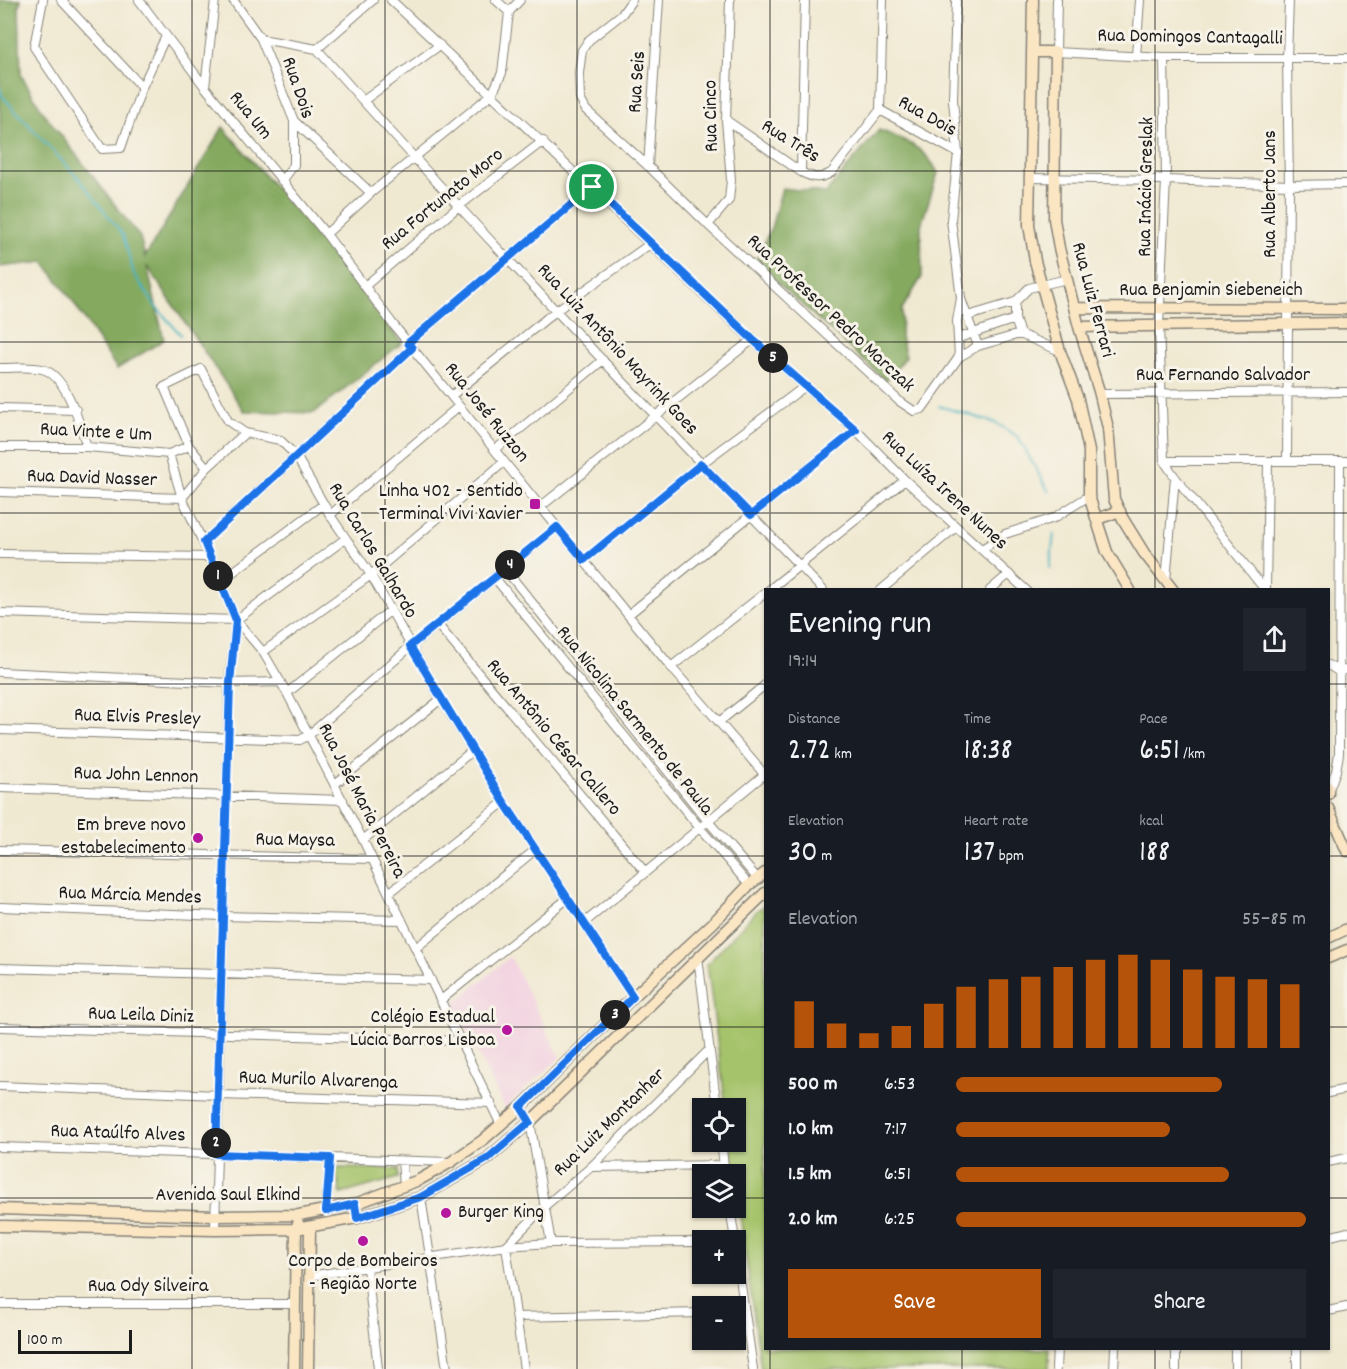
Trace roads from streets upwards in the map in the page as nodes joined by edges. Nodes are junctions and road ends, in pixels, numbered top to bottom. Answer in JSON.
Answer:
{"nodes":[{"id":1,"x":43,"y":0,"type":"edge"},
{"id":2,"x":61,"y":0,"type":"edge"},
{"id":3,"x":214,"y":0,"type":"edge"},
{"id":4,"x":233,"y":0,"type":"edge"},
{"id":5,"x":373,"y":0,"type":"edge"},
{"id":6,"x":391,"y":0,"type":"edge"},
{"id":7,"x":496,"y":0,"type":"edge"},
{"id":8,"x":520,"y":0,"type":"edge"},
{"id":9,"x":632,"y":0,"type":"edge"},
{"id":10,"x":659,"y":0,"type":"edge"},
{"id":11,"x":730,"y":0,"type":"edge"},
{"id":12,"x":805,"y":0,"type":"edge"},
{"id":13,"x":883,"y":0,"type":"edge"},
{"id":14,"x":956,"y":0,"type":"edge"},
{"id":15,"x":1033,"y":0,"type":"edge"},
{"id":16,"x":1057,"y":0,"type":"edge"},
{"id":17,"x":1140,"y":0,"type":"edge"},
{"id":18,"x":1289,"y":0,"type":"edge"},
{"id":19,"x":141,"y":1,"type":"edge"},
{"id":20,"x":509,"y":12,"type":"junction"},
{"id":21,"x":166,"y":36,"type":"junction"},
{"id":22,"x":261,"y":39,"type":"junction"},
{"id":23,"x":440,"y":45,"type":"junction"},
{"id":24,"x":317,"y":49,"type":"junction"},
{"id":25,"x":1032,"y":52,"type":"junction"},
{"id":26,"x":1056,"y":52,"type":"junction"},
{"id":27,"x":1136,"y":56,"type":"junction"},
{"id":28,"x":1164,"y":57,"type":"junction"},
{"id":29,"x":1287,"y":58,"type":"junction"},
{"id":30,"x":1347,"y":58,"type":"edge"},
{"id":31,"x":142,"y":87,"type":"junction"},
{"id":32,"x":205,"y":87,"type":"junction"},
{"id":33,"x":492,"y":94,"type":"junction"},
{"id":34,"x":363,"y":101,"type":"junction"},
{"id":35,"x":880,"y":110,"type":"junction"},
{"id":36,"x":726,"y":120,"type":"junction"},
{"id":37,"x":294,"y":122,"type":"junction"},
{"id":38,"x":543,"y":141,"type":"junction"},
{"id":39,"x":958,"y":153,"type":"junction"},
{"id":40,"x":414,"y":157,"type":"junction"},
{"id":41,"x":648,"y":166,"type":"junction"},
{"id":42,"x":801,"y":172,"type":"junction"},
{"id":43,"x":1030,"y":178,"type":"junction"},
{"id":44,"x":1054,"y":179,"type":"junction"},
{"id":45,"x":1166,"y":180,"type":"junction"},
{"id":46,"x":282,"y":181,"type":"junction"},
{"id":47,"x":1347,"y":184,"type":"edge"},
{"id":48,"x":1289,"y":185,"type":"junction"},
{"id":49,"x":592,"y":187,"type":"junction"},
{"id":50,"x":371,"y":193,"type":"junction"},
{"id":51,"x":459,"y":206,"type":"junction"},
{"id":52,"x":708,"y":225,"type":"junction"},
{"id":53,"x":326,"y":234,"type":"junction"},
{"id":54,"x":650,"y":244,"type":"junction"},
{"id":55,"x":508,"y":259,"type":"junction"},
{"id":56,"x":1067,"y":279,"type":"junction"},
{"id":57,"x":365,"y":286,"type":"junction"},
{"id":58,"x":1042,"y":286,"type":"junction"},
{"id":59,"x":961,"y":298,"type":"junction"},
{"id":60,"x":1015,"y":302,"type":"junction"},
{"id":61,"x":1075,"y":308,"type":"junction"},
{"id":62,"x":1160,"y":308,"type":"junction"},
{"id":63,"x":1287,"y":309,"type":"junction"},
{"id":64,"x":1347,"y":309,"type":"edge"},
{"id":65,"x":557,"y":310,"type":"junction"},
{"id":66,"x":968,"y":316,"type":"junction"},
{"id":67,"x":1015,"y":319,"type":"junction"},
{"id":68,"x":1287,"y":322,"type":"junction"},
{"id":69,"x":1347,"y":323,"type":"edge"},
{"id":70,"x":1159,"y":325,"type":"junction"},
{"id":71,"x":1079,"y":327,"type":"junction"},
{"id":72,"x":974,"y":334,"type":"junction"},
{"id":73,"x":1020,"y":334,"type":"junction"},
{"id":74,"x":752,"y":339,"type":"junction"},
{"id":75,"x":959,"y":339,"type":"junction"},
{"id":76,"x":410,"y":345,"type":"junction"},
{"id":77,"x":978,"y":346,"type":"junction"},
{"id":78,"x":1060,"y":351,"type":"junction"},
{"id":79,"x":959,"y":357,"type":"junction"},
{"id":80,"x":603,"y":360,"type":"junction"},
{"id":81,"x":0,"y":368,"type":"edge"},
{"id":82,"x":804,"y":387,"type":"junction"},
{"id":83,"x":1287,"y":392,"type":"junction"},
{"id":84,"x":1347,"y":392,"type":"edge"},
{"id":85,"x":1162,"y":393,"type":"junction"},
{"id":86,"x":1100,"y":394,"type":"junction"},
{"id":87,"x":451,"y":396,"type":"junction"},
{"id":88,"x":459,"y":406,"type":"junction"},
{"id":89,"x":0,"y":408,"type":"edge"},
{"id":90,"x":76,"y":410,"type":"junction"},
{"id":91,"x":655,"y":415,"type":"junction"},
{"id":92,"x":856,"y":430,"type":"junction"},
{"id":93,"x":245,"y":433,"type":"junction"},
{"id":94,"x":1108,"y":436,"type":"junction"},
{"id":95,"x":1087,"y":438,"type":"junction"},
{"id":96,"x":189,"y":446,"type":"junction"},
{"id":97,"x":0,"y":447,"type":"edge"},
{"id":98,"x":87,"y":447,"type":"junction"},
{"id":99,"x":495,"y":450,"type":"junction"},
{"id":100,"x":169,"y":454,"type":"junction"},
{"id":101,"x":296,"y":456,"type":"junction"},
{"id":102,"x":1164,"y":460,"type":"junction"},
{"id":103,"x":1287,"y":460,"type":"junction"},
{"id":104,"x":1268,"y":461,"type":"junction"},
{"id":105,"x":1343,"y":461,"type":"edge"},
{"id":106,"x":504,"y":462,"type":"junction"},
{"id":107,"x":701,"y":464,"type":"junction"},
{"id":108,"x":207,"y":468,"type":"junction"},
{"id":109,"x":1175,"y":477,"type":"junction"},
{"id":110,"x":905,"y":480,"type":"junction"},
{"id":111,"x":0,"y":492,"type":"edge"},
{"id":112,"x":1089,"y":496,"type":"junction"},
{"id":113,"x":182,"y":498,"type":"junction"},
{"id":114,"x":324,"y":504,"type":"junction"},
{"id":115,"x":540,"y":507,"type":"junction"},
{"id":116,"x":1120,"y":511,"type":"junction"},
{"id":117,"x":330,"y":515,"type":"junction"},
{"id":118,"x":751,"y":515,"type":"junction"},
{"id":119,"x":1096,"y":519,"type":"junction"},
{"id":120,"x":557,"y":527,"type":"junction"},
{"id":121,"x":956,"y":527,"type":"junction"},
{"id":122,"x":345,"y":539,"type":"junction"},
{"id":123,"x":204,"y":542,"type":"junction"},
{"id":124,"x":982,"y":549,"type":"junction"},
{"id":125,"x":0,"y":554,"type":"edge"},
{"id":126,"x":210,"y":557,"type":"junction"},
{"id":127,"x":584,"y":560,"type":"junction"},
{"id":128,"x":800,"y":566,"type":"junction"},
{"id":129,"x":505,"y":569,"type":"junction"},
{"id":130,"x":1009,"y":574,"type":"junction"},
{"id":131,"x":371,"y":575,"type":"junction"},
{"id":132,"x":495,"y":577,"type":"junction"},
{"id":133,"x":220,"y":581,"type":"junction"},
{"id":134,"x":1169,"y":585,"type":"edge"},
{"id":135,"x":772,"y":588,"type":"edge"},
{"id":136,"x":821,"y":588,"type":"edge"},
{"id":137,"x":883,"y":588,"type":"edge"},
{"id":138,"x":992,"y":588,"type":"edge"},
{"id":139,"x":1024,"y":588,"type":"edge"},
{"id":140,"x":1129,"y":588,"type":"edge"},
{"id":141,"x":1263,"y":588,"type":"edge"},
{"id":142,"x":1265,"y":588,"type":"edge"},
{"id":143,"x":764,"y":594,"type":"edge"},
{"id":144,"x":391,"y":610,"type":"junction"},
{"id":145,"x":0,"y":613,"type":"edge"},
{"id":146,"x":628,"y":615,"type":"junction"},
{"id":147,"x":236,"y":620,"type":"junction"},
{"id":148,"x":437,"y":624,"type":"junction"},
{"id":149,"x":410,"y":646,"type":"junction"},
{"id":150,"x":263,"y":652,"type":"junction"},
{"id":151,"x":1330,"y":666,"type":"edge"},
{"id":152,"x":670,"y":667,"type":"junction"},
{"id":153,"x":1338,"y":670,"type":"junction"},
{"id":154,"x":1347,"y":670,"type":"edge"},
{"id":155,"x":0,"y":672,"type":"edge"},
{"id":156,"x":281,"y":682,"type":"junction"},
{"id":157,"x":230,"y":683,"type":"junction"},
{"id":158,"x":764,"y":685,"type":"edge"},
{"id":159,"x":287,"y":693,"type":"junction"},
{"id":160,"x":441,"y":699,"type":"junction"},
{"id":161,"x":718,"y":722,"type":"junction"},
{"id":162,"x":0,"y":730,"type":"edge"},
{"id":163,"x":309,"y":735,"type":"junction"},
{"id":164,"x":228,"y":737,"type":"junction"},
{"id":165,"x":472,"y":751,"type":"junction"},
{"id":166,"x":764,"y":774,"type":"edge"},
{"id":167,"x":764,"y":776,"type":"edge"},
{"id":168,"x":335,"y":784,"type":"junction"},
{"id":169,"x":1330,"y":785,"type":"edge"},
{"id":170,"x":0,"y":788,"type":"edge"},
{"id":171,"x":226,"y":796,"type":"junction"},
{"id":172,"x":343,"y":800,"type":"junction"},
{"id":173,"x":504,"y":802,"type":"junction"},
{"id":174,"x":707,"y":820,"type":"junction"},
{"id":175,"x":699,"y":827,"type":"junction"},
{"id":176,"x":1332,"y":833,"type":"edge"},
{"id":177,"x":363,"y":840,"type":"junction"},
{"id":178,"x":1347,"y":840,"type":"edge"},
{"id":179,"x":0,"y":850,"type":"edge"},
{"id":180,"x":535,"y":850,"type":"junction"},
{"id":181,"x":1347,"y":851,"type":"edge"},
{"id":182,"x":225,"y":856,"type":"junction"},
{"id":183,"x":372,"y":859,"type":"junction"},
{"id":184,"x":645,"y":872,"type":"junction"},
{"id":185,"x":757,"y":879,"type":"edge"},
{"id":186,"x":389,"y":893,"type":"junction"},
{"id":187,"x":764,"y":894,"type":"edge"},
{"id":188,"x":567,"y":899,"type":"junction"},
{"id":189,"x":0,"y":907,"type":"edge"},
{"id":190,"x":222,"y":916,"type":"junction"},
{"id":191,"x":402,"y":920,"type":"junction"},
{"id":192,"x":584,"y":923,"type":"junction"},
{"id":193,"x":713,"y":923,"type":"junction"},
{"id":194,"x":1347,"y":929,"type":"edge"},
{"id":195,"x":1330,"y":937,"type":"edge"},
{"id":196,"x":416,"y":948,"type":"junction"},
{"id":197,"x":1347,"y":950,"type":"edge"},
{"id":198,"x":698,"y":957,"type":"junction"},
{"id":199,"x":1330,"y":957,"type":"edge"},
{"id":200,"x":0,"y":968,"type":"edge"},
{"id":201,"x":220,"y":975,"type":"junction"},
{"id":202,"x":431,"y":980,"type":"junction"},
{"id":203,"x":633,"y":997,"type":"junction"},
{"id":204,"x":441,"y":1000,"type":"junction"},
{"id":205,"x":0,"y":1027,"type":"edge"},
{"id":206,"x":220,"y":1035,"type":"junction"},
{"id":207,"x":461,"y":1041,"type":"junction"},
{"id":208,"x":710,"y":1048,"type":"junction"},
{"id":209,"x":0,"y":1086,"type":"edge"},
{"id":210,"x":1347,"y":1089,"type":"edge"},
{"id":211,"x":1330,"y":1093,"type":"edge"},
{"id":212,"x":218,"y":1095,"type":"junction"},
{"id":213,"x":716,"y":1098,"type":"edge"},
{"id":214,"x":491,"y":1103,"type":"junction"},
{"id":215,"x":521,"y":1107,"type":"junction"},
{"id":216,"x":530,"y":1122,"type":"junction"},
{"id":217,"x":501,"y":1125,"type":"junction"},
{"id":218,"x":0,"y":1147,"type":"edge"},
{"id":219,"x":216,"y":1154,"type":"junction"},
{"id":220,"x":330,"y":1158,"type":"junction"},
{"id":221,"x":1347,"y":1158,"type":"edge"},
{"id":222,"x":402,"y":1161,"type":"junction"},
{"id":223,"x":451,"y":1162,"type":"junction"},
{"id":224,"x":1330,"y":1162,"type":"edge"},
{"id":225,"x":692,"y":1165,"type":"edge"},
{"id":226,"x":591,"y":1167,"type":"junction"},
{"id":227,"x":404,"y":1186,"type":"junction"},
{"id":228,"x":421,"y":1197,"type":"junction"},
{"id":229,"x":355,"y":1204,"type":"junction"},
{"id":230,"x":546,"y":1205,"type":"junction"},
{"id":231,"x":0,"y":1209,"type":"edge"},
{"id":232,"x":326,"y":1211,"type":"junction"},
{"id":233,"x":215,"y":1216,"type":"junction"},
{"id":234,"x":357,"y":1218,"type":"junction"},
{"id":235,"x":0,"y":1226,"type":"edge"},
{"id":236,"x":310,"y":1228,"type":"junction"},
{"id":237,"x":296,"y":1229,"type":"junction"},
{"id":238,"x":215,"y":1230,"type":"junction"},
{"id":239,"x":1347,"y":1232,"type":"edge"},
{"id":240,"x":1330,"y":1236,"type":"edge"},
{"id":241,"x":692,"y":1242,"type":"edge"},
{"id":242,"x":551,"y":1243,"type":"junction"},
{"id":243,"x":506,"y":1246,"type":"junction"},
{"id":244,"x":430,"y":1257,"type":"junction"},
{"id":245,"x":367,"y":1268,"type":"junction"},
{"id":246,"x":309,"y":1276,"type":"junction"},
{"id":247,"x":0,"y":1304,"type":"edge"},
{"id":248,"x":295,"y":1304,"type":"junction"},
{"id":249,"x":1347,"y":1307,"type":"edge"},
{"id":250,"x":1330,"y":1311,"type":"edge"},
{"id":251,"x":692,"y":1313,"type":"edge"},
{"id":252,"x":517,"y":1317,"type":"junction"},
{"id":253,"x":746,"y":1340,"type":"edge"},
{"id":254,"x":1057,"y":1350,"type":"edge"},
{"id":255,"x":1115,"y":1350,"type":"edge"},
{"id":256,"x":1176,"y":1350,"type":"edge"},
{"id":257,"x":1235,"y":1350,"type":"edge"},
{"id":258,"x":1297,"y":1350,"type":"edge"},
{"id":259,"x":294,"y":1369,"type":"edge"},
{"id":260,"x":308,"y":1369,"type":"edge"},
{"id":261,"x":378,"y":1369,"type":"edge"},
{"id":262,"x":447,"y":1369,"type":"edge"},
{"id":263,"x":524,"y":1369,"type":"edge"},
{"id":264,"x":753,"y":1369,"type":"edge"},
{"id":265,"x":1056,"y":1369,"type":"edge"},
{"id":266,"x":1114,"y":1369,"type":"edge"},
{"id":267,"x":1176,"y":1369,"type":"edge"},
{"id":268,"x":1235,"y":1369,"type":"edge"},
{"id":269,"x":1297,"y":1369,"type":"edge"}],
"edges":[{"from":1,"to":31,"type":"street"},
{"from":2,"to":31,"type":"street"},
{"from":3,"to":32,"type":"street","name":"Rua Um"},
{"from":4,"to":22,"type":"street","name":"Rua Dois"},
{"from":5,"to":24,"type":"street"},
{"from":6,"to":23,"type":"street","name":"Rua Luíza Irene Nunes"},
{"from":7,"to":20,"type":"street"},
{"from":8,"to":20,"type":"street"},
{"from":9,"to":41,"type":"street","name":"Rua Professor Pedro Marczak"},
{"from":10,"to":41,"type":"street","name":"Rua Seis"},
{"from":11,"to":36,"type":"street","name":"Rua Cinco"},
{"from":12,"to":42,"type":"street"},
{"from":13,"to":35,"type":"street"},
{"from":14,"to":39,"type":"street"},
{"from":15,"to":25,"type":"street"},
{"from":16,"to":26,"type":"street","name":"Rua Luiz Ferrari"},
{"from":17,"to":27,"type":"street"},
{"from":18,"to":29,"type":"street","name":"Rua Alberto Jans"},
{"from":19,"to":21,"type":"street"},
{"from":20,"to":33,"type":"street"},
{"from":21,"to":31,"type":"street"},
{"from":21,"to":32,"type":"street"},
{"from":22,"to":24,"type":"street"},
{"from":22,"to":37,"type":"street","name":"Rua Dois"},
{"from":23,"to":33,"type":"street","name":"Rua Luíza Irene Nunes"},
{"from":23,"to":34,"type":"street"},
{"from":24,"to":34,"type":"street","name":"Rua Luiz Antônio Mayrink Goes"},
{"from":25,"to":26,"type":"street","name":"Rua Domingos Cantagalli"},
{"from":25,"to":43,"type":"street"},
{"from":26,"to":27,"type":"street","name":"Rua Domingos Cantagalli"},
{"from":26,"to":44,"type":"street","name":"Rua Luiz Ferrari"},
{"from":27,"to":28,"type":"street","name":"Rua Domingos Cantagalli"},
{"from":28,"to":29,"type":"street","name":"Rua Domingos Cantagalli"},
{"from":28,"to":45,"type":"street","name":"Rua Inácio Greslak"},
{"from":29,"to":30,"type":"street","name":"Rua Domingos Cantagalli"},
{"from":29,"to":48,"type":"street","name":"Rua Alberto Jans"},
{"from":32,"to":46,"type":"street","name":"Rua Um"},
{"from":33,"to":38,"type":"street","name":"Rua Luíza Irene Nunes"},
{"from":33,"to":40,"type":"street"},
{"from":34,"to":40,"type":"street","name":"Rua Luiz Antônio Mayrink Goes"},
{"from":35,"to":39,"type":"street","name":"Rua Dois"},
{"from":35,"to":42,"type":"street","name":"Rua Três"},
{"from":36,"to":42,"type":"street","name":"Rua Três"},
{"from":36,"to":52,"type":"street","name":"Rua Cinco"},
{"from":37,"to":46,"type":"street","name":"Rua Dois"},
{"from":37,"to":50,"type":"street"},
{"from":38,"to":49,"type":"street","name":"Rua Luíza Irene Nunes"},
{"from":38,"to":51,"type":"street","name":"Rua Fortunato Moro"},
{"from":39,"to":59,"type":"street"},
{"from":40,"to":50,"type":"street"},
{"from":40,"to":51,"type":"street","name":"Rua Luiz Antônio Mayrink Goes"},
{"from":41,"to":52,"type":"street","name":"Rua Professor Pedro Marczak"},
{"from":43,"to":44,"type":"street"},
{"from":43,"to":58,"type":"street"},
{"from":44,"to":45,"type":"street"},
{"from":44,"to":56,"type":"street","name":"Rua Luiz Ferrari"},
{"from":45,"to":48,"type":"street"},
{"from":45,"to":62,"type":"street","name":"Rua Inácio Greslak"},
{"from":46,"to":53,"type":"street","name":"Rua Um"},
{"from":47,"to":48,"type":"street"},
{"from":48,"to":63,"type":"street","name":"Rua Alberto Jans"},
{"from":49,"to":54,"type":"street","name":"Rua Luíza Irene Nunes"},
{"from":49,"to":55,"type":"street"},
{"from":50,"to":53,"type":"street"},
{"from":51,"to":55,"type":"street","name":"Rua Luiz Antônio Mayrink Goes"},
{"from":51,"to":57,"type":"street","name":"Rua Fortunato Moro"},
{"from":52,"to":79,"type":"street","name":"Rua Professor Pedro Marczak"},
{"from":53,"to":57,"type":"street","name":"Rua José Ruzzon"},
{"from":54,"to":65,"type":"street"},
{"from":54,"to":74,"type":"street","name":"Rua Luíza Irene Nunes"},
{"from":55,"to":65,"type":"street","name":"Rua Luiz Antônio Mayrink Goes"},
{"from":55,"to":76,"type":"street"},
{"from":56,"to":58,"type":"street"},
{"from":56,"to":61,"type":"street","name":"Rua Luiz Ferrari"},
{"from":57,"to":76,"type":"street","name":"Rua José Ruzzon"},
{"from":58,"to":60,"type":"street"},
{"from":58,"to":78,"type":"street"},
{"from":59,"to":66,"type":"street"},
{"from":59,"to":75,"type":"street"},
{"from":60,"to":66,"type":"street"},
{"from":60,"to":67,"type":"street"},
{"from":61,"to":62,"type":"street","name":"Rua Benjamin Siebeneich"},
{"from":61,"to":71,"type":"street","name":"Rua Luiz Ferrari"},
{"from":62,"to":63,"type":"street","name":"Rua Benjamin Siebeneich"},
{"from":62,"to":70,"type":"street","name":"Rua Inácio Greslak"},
{"from":63,"to":64,"type":"street","name":"Rua Benjamin Siebeneich"},
{"from":63,"to":68,"type":"street","name":"Rua Alberto Jans"},
{"from":65,"to":80,"type":"street","name":"Rua Luiz Antônio Mayrink Goes"},
{"from":65,"to":87,"type":"street"},
{"from":66,"to":72,"type":"street"},
{"from":67,"to":72,"type":"street"},
{"from":67,"to":73,"type":"street"},
{"from":68,"to":69,"type":"street","name":"Rua Benjamin Siebeneich"},
{"from":68,"to":70,"type":"street","name":"Rua Benjamin Siebeneich"},
{"from":68,"to":83,"type":"street","name":"Rua Alberto Jans"},
{"from":70,"to":71,"type":"street","name":"Rua Benjamin Siebeneich"},
{"from":70,"to":85,"type":"street","name":"Rua Inácio Greslak"},
{"from":71,"to":86,"type":"street","name":"Rua Luiz Ferrari"},
{"from":72,"to":75,"type":"street"},
{"from":72,"to":77,"type":"street"},
{"from":73,"to":77,"type":"street"},
{"from":73,"to":78,"type":"street"},
{"from":74,"to":82,"type":"street","name":"Rua Luíza Irene Nunes"},
{"from":74,"to":91,"type":"street"},
{"from":75,"to":79,"type":"street"},
{"from":76,"to":87,"type":"street","name":"Rua José Ruzzon"},
{"from":76,"to":101,"type":"street"},
{"from":77,"to":79,"type":"street"},
{"from":78,"to":95,"type":"street"},
{"from":80,"to":91,"type":"street","name":"Rua Luiz Antônio Mayrink Goes"},
{"from":80,"to":99,"type":"street"},
{"from":81,"to":90,"type":"street"},
{"from":82,"to":92,"type":"street","name":"Rua Luíza Irene Nunes"},
{"from":82,"to":107,"type":"street"},
{"from":83,"to":84,"type":"street","name":"Rua Fernando Salvador"},
{"from":83,"to":85,"type":"street","name":"Rua Fernando Salvador"},
{"from":83,"to":103,"type":"street","name":"Rua Alberto Jans"},
{"from":85,"to":86,"type":"street","name":"Rua Fernando Salvador"},
{"from":85,"to":102,"type":"street","name":"Rua Inácio Greslak"},
{"from":86,"to":94,"type":"street","name":"Rua Luiz Ferrari"},
{"from":87,"to":88,"type":"street","name":"Rua José Ruzzon"},
{"from":88,"to":99,"type":"street","name":"Rua José Ruzzon"},
{"from":88,"to":117,"type":"street"},
{"from":89,"to":90,"type":"street"},
{"from":90,"to":98,"type":"street"},
{"from":91,"to":107,"type":"street","name":"Rua Luiz Antônio Mayrink Goes"},
{"from":91,"to":115,"type":"street"},
{"from":92,"to":110,"type":"street","name":"Rua Luíza Irene Nunes"},
{"from":92,"to":118,"type":"street"},
{"from":93,"to":96,"type":"street"},
{"from":93,"to":101,"type":"street"},
{"from":93,"to":108,"type":"street"},
{"from":94,"to":95,"type":"street"},
{"from":94,"to":116,"type":"street","name":"Rua Luiz Ferrari"},
{"from":95,"to":112,"type":"street"},
{"from":96,"to":100,"type":"street","name":"Rua Vinte e Um"},
{"from":96,"to":108,"type":"street"},
{"from":97,"to":98,"type":"street","name":"Rua Vinte e Um"},
{"from":98,"to":100,"type":"street","name":"Rua Vinte e Um"},
{"from":99,"to":106,"type":"street","name":"Rua José Ruzzon"},
{"from":100,"to":113,"type":"street","name":"Rua José Maria Pereira"},
{"from":101,"to":114,"type":"street","name":"Rua Carlos Galhardo"},
{"from":101,"to":123,"type":"street"},
{"from":102,"to":104,"type":"street"},
{"from":102,"to":109,"type":"street"},
{"from":103,"to":104,"type":"street"},
{"from":103,"to":105,"type":"street"},
{"from":104,"to":142,"type":"street"},
{"from":105,"to":153,"type":"street"},
{"from":106,"to":115,"type":"street","name":"Rua José Ruzzon"},
{"from":106,"to":131,"type":"street"},
{"from":107,"to":118,"type":"street","name":"Rua Luiz Antônio Mayrink Goes"},
{"from":107,"to":127,"type":"street"},
{"from":108,"to":113,"type":"street"},
{"from":109,"to":134,"type":"street"},
{"from":109,"to":141,"type":"street"},
{"from":110,"to":121,"type":"street","name":"Rua Luíza Irene Nunes"},
{"from":110,"to":128,"type":"street"},
{"from":111,"to":113,"type":"street","name":"Rua David Nasser"},
{"from":112,"to":119,"type":"street"},
{"from":112,"to":124,"type":"street"},
{"from":113,"to":123,"type":"street","name":"Rua José Maria Pereira"},
{"from":114,"to":117,"type":"street","name":"Rua Carlos Galhardo"},
{"from":114,"to":133,"type":"street"},
{"from":115,"to":120,"type":"street","name":"Rua José Ruzzon"},
{"from":116,"to":119,"type":"street"},
{"from":116,"to":134,"type":"street","name":"Rua Luiz Ferrari"},
{"from":117,"to":122,"type":"street","name":"Rua Carlos Galhardo"},
{"from":118,"to":128,"type":"street","name":"Rua Luiz Antônio Mayrink Goes"},
{"from":118,"to":146,"type":"street"},
{"from":119,"to":140,"type":"street"},
{"from":120,"to":127,"type":"street","name":"Rua José Ruzzon"},
{"from":120,"to":129,"type":"street"},
{"from":121,"to":124,"type":"street","name":"Rua Luíza Irene Nunes"},
{"from":121,"to":137,"type":"street"},
{"from":122,"to":131,"type":"street","name":"Rua Carlos Galhardo"},
{"from":122,"to":147,"type":"street"},
{"from":123,"to":126,"type":"street","name":"Rua José Maria Pereira"},
{"from":124,"to":130,"type":"street","name":"Rua Luíza Irene Nunes"},
{"from":125,"to":126,"type":"street"},
{"from":126,"to":133,"type":"street","name":"Rua José Maria Pereira"},
{"from":127,"to":146,"type":"street","name":"Rua José Ruzzon"},
{"from":128,"to":135,"type":"street"},
{"from":128,"to":136,"type":"street","name":"Rua Luiz Antônio Mayrink Goes"},
{"from":129,"to":132,"type":"street"},
{"from":129,"to":174,"type":"street","name":"Rua Nicolina Sarmento de Paula"},
{"from":130,"to":138,"type":"street"},
{"from":130,"to":139,"type":"street","name":"Rua Luíza Irene Nunes"},
{"from":131,"to":144,"type":"street","name":"Rua Carlos Galhardo"},
{"from":131,"to":150,"type":"street"},
{"from":132,"to":148,"type":"street"},
{"from":132,"to":175,"type":"street","name":"Rua Nicolina Sarmento de Paula"},
{"from":133,"to":147,"type":"street","name":"Rua José Maria Pereira"},
{"from":143,"to":152,"type":"street"},
{"from":144,"to":149,"type":"street","name":"Rua Carlos Galhardo"},
{"from":144,"to":159,"type":"street"},
{"from":145,"to":147,"type":"street"},
{"from":146,"to":152,"type":"street","name":"Rua José Ruzzon"},
{"from":147,"to":150,"type":"street","name":"Rua José Maria Pereira"},
{"from":147,"to":157,"type":"street"},
{"from":148,"to":149,"type":"street"},
{"from":148,"to":184,"type":"street","name":"Rua Antônio César Callero"},
{"from":149,"to":160,"type":"street","name":"Rua Carlos Galhardo"},
{"from":149,"to":163,"type":"street"},
{"from":150,"to":156,"type":"street","name":"Rua José Maria Pereira"},
{"from":151,"to":153,"type":"street"},
{"from":152,"to":161,"type":"street","name":"Rua José Ruzzon"},
{"from":153,"to":154,"type":"street"},
{"from":153,"to":169,"type":"street"},
{"from":155,"to":157,"type":"street"},
{"from":156,"to":157,"type":"street"},
{"from":156,"to":159,"type":"street","name":"Rua José Maria Pereira"},
{"from":157,"to":164,"type":"street"},
{"from":158,"to":161,"type":"street"},
{"from":159,"to":163,"type":"street","name":"Rua José Maria Pereira"},
{"from":160,"to":165,"type":"street","name":"Rua Carlos Galhardo"},
{"from":160,"to":168,"type":"street"},
{"from":161,"to":166,"type":"street","name":"Rua José Ruzzon"},
{"from":162,"to":164,"type":"street","name":"Rua Elvis Presley"},
{"from":163,"to":164,"type":"street","name":"Rua Elvis Presley"},
{"from":163,"to":168,"type":"street","name":"Rua José Maria Pereira"},
{"from":164,"to":171,"type":"street"},
{"from":165,"to":173,"type":"street","name":"Rua Carlos Galhardo"},
{"from":165,"to":177,"type":"street"},
{"from":167,"to":174,"type":"street"},
{"from":168,"to":172,"type":"street","name":"Rua José Maria Pereira"},
{"from":170,"to":171,"type":"street","name":"Rua John Lennon"},
{"from":171,"to":172,"type":"street","name":"Rua John Lennon"},
{"from":171,"to":182,"type":"street"},
{"from":172,"to":177,"type":"street","name":"Rua José Maria Pereira"},
{"from":173,"to":180,"type":"street","name":"Rua Carlos Galhardo"},
{"from":173,"to":186,"type":"street"},
{"from":174,"to":175,"type":"street"},
{"from":174,"to":185,"type":"street","name":"Rua Nicolina Sarmento de Paula"},
{"from":175,"to":184,"type":"street"},
{"from":175,"to":185,"type":"street","name":"Rua Nicolina Sarmento de Paula"},
{"from":176,"to":178,"type":"street"},
{"from":176,"to":181,"type":"street"},
{"from":177,"to":183,"type":"street","name":"Rua José Maria Pereira"},
{"from":179,"to":182,"type":"street","name":"Rua Maysa"},
{"from":180,"to":188,"type":"street","name":"Rua Carlos Galhardo"},
{"from":180,"to":196,"type":"street"},
{"from":182,"to":183,"type":"street","name":"Rua Maysa"},
{"from":182,"to":190,"type":"street"},
{"from":183,"to":186,"type":"street","name":"Rua José Maria Pereira"},
{"from":184,"to":192,"type":"street"},
{"from":185,"to":193,"type":"street","name":"Avenida Saul Elkind"},
{"from":186,"to":191,"type":"street","name":"Rua José Maria Pereira"},
{"from":187,"to":198,"type":"street","name":"Avenida Saul Elkind"},
{"from":188,"to":192,"type":"street","name":"Rua Carlos Galhardo"},
{"from":188,"to":204,"type":"street"},
{"from":189,"to":190,"type":"street","name":"Rua Márcia Mendes"},
{"from":190,"to":191,"type":"street","name":"Rua Márcia Mendes"},
{"from":190,"to":201,"type":"street"},
{"from":191,"to":196,"type":"street","name":"Rua José Maria Pereira"},
{"from":192,"to":203,"type":"street","name":"Rua Carlos Galhardo"},
{"from":193,"to":198,"type":"street"},
{"from":193,"to":203,"type":"street","name":"Avenida Saul Elkind"},
{"from":194,"to":195,"type":"street"},
{"from":196,"to":202,"type":"street","name":"Rua José Maria Pereira"},
{"from":197,"to":199,"type":"street"},
{"from":198,"to":208,"type":"street"},
{"from":198,"to":216,"type":"street","name":"Avenida Saul Elkind"},
{"from":200,"to":201,"type":"street"},
{"from":201,"to":202,"type":"street"},
{"from":201,"to":206,"type":"street"},
{"from":202,"to":204,"type":"street","name":"Rua José Maria Pereira"},
{"from":203,"to":215,"type":"street","name":"Avenida Saul Elkind"},
{"from":204,"to":207,"type":"street","name":"Rua José Maria Pereira"},
{"from":205,"to":206,"type":"street","name":"Rua Leila Diniz"},
{"from":206,"to":207,"type":"street","name":"Rua Leila Diniz"},
{"from":206,"to":212,"type":"street"},
{"from":207,"to":214,"type":"street","name":"Rua José Maria Pereira"},
{"from":208,"to":213,"type":"street"},
{"from":208,"to":226,"type":"street","name":"Rua Luiz Montanher"},
{"from":209,"to":212,"type":"street","name":"Rua Murilo Alvarenga"},
{"from":210,"to":211,"type":"street"},
{"from":212,"to":214,"type":"street","name":"Rua Murilo Alvarenga"},
{"from":212,"to":219,"type":"street"},
{"from":214,"to":217,"type":"street","name":"Rua José Maria Pereira"},
{"from":215,"to":216,"type":"street"},
{"from":215,"to":217,"type":"street","name":"Avenida Saul Elkind"},
{"from":216,"to":228,"type":"street","name":"Avenida Saul Elkind"},
{"from":216,"to":230,"type":"street"},
{"from":217,"to":223,"type":"street","name":"Avenida Saul Elkind"},
{"from":218,"to":219,"type":"street","name":"Rua Ataúlfo Alves"},
{"from":219,"to":220,"type":"street","name":"Rua Ataúlfo Alves"},
{"from":219,"to":233,"type":"street"},
{"from":220,"to":222,"type":"street","name":"Rua Ataúlfo Alves"},
{"from":220,"to":232,"type":"street"},
{"from":221,"to":224,"type":"street"},
{"from":222,"to":223,"type":"street","name":"Rua Ataúlfo Alves"},
{"from":222,"to":227,"type":"street"},
{"from":223,"to":227,"type":"street","name":"Avenida Saul Elkind"},
{"from":225,"to":226,"type":"street"},
{"from":226,"to":230,"type":"street","name":"Rua Luiz Montanher"},
{"from":227,"to":229,"type":"street","name":"Avenida Saul Elkind"},
{"from":228,"to":234,"type":"street","name":"Avenida Saul Elkind"},
{"from":228,"to":244,"type":"street"},
{"from":229,"to":232,"type":"street","name":"Avenida Saul Elkind"},
{"from":229,"to":234,"type":"street"},
{"from":230,"to":242,"type":"street"},
{"from":230,"to":243,"type":"street","name":"Rua Luiz Montanher"},
{"from":231,"to":233,"type":"street","name":"Avenida Saul Elkind"},
{"from":232,"to":233,"type":"street","name":"Avenida Saul Elkind"},
{"from":232,"to":237,"type":"street"},
{"from":233,"to":238,"type":"street"},
{"from":234,"to":236,"type":"street","name":"Avenida Saul Elkind"},
{"from":235,"to":238,"type":"street","name":"Avenida Saul Elkind"},
{"from":236,"to":237,"type":"street","name":"Avenida Saul Elkind"},
{"from":236,"to":246,"type":"street"},
{"from":237,"to":238,"type":"street","name":"Avenida Saul Elkind"},
{"from":237,"to":248,"type":"street"},
{"from":239,"to":240,"type":"street"},
{"from":241,"to":242,"type":"street"},
{"from":242,"to":243,"type":"street"},
{"from":243,"to":244,"type":"street"},
{"from":243,"to":252,"type":"street"},
{"from":244,"to":245,"type":"street"},
{"from":244,"to":262,"type":"street"},
{"from":245,"to":246,"type":"street"},
{"from":245,"to":261,"type":"street"},
{"from":246,"to":260,"type":"street"},
{"from":247,"to":248,"type":"street","name":"Rua Ody Silveira"},
{"from":248,"to":259,"type":"street"},
{"from":249,"to":250,"type":"street"},
{"from":251,"to":252,"type":"street"},
{"from":252,"to":263,"type":"street"},
{"from":253,"to":264,"type":"street"},
{"from":254,"to":265,"type":"street"},
{"from":255,"to":266,"type":"street"},
{"from":256,"to":267,"type":"street"},
{"from":257,"to":268,"type":"street"},
{"from":258,"to":269,"type":"street"}]}
